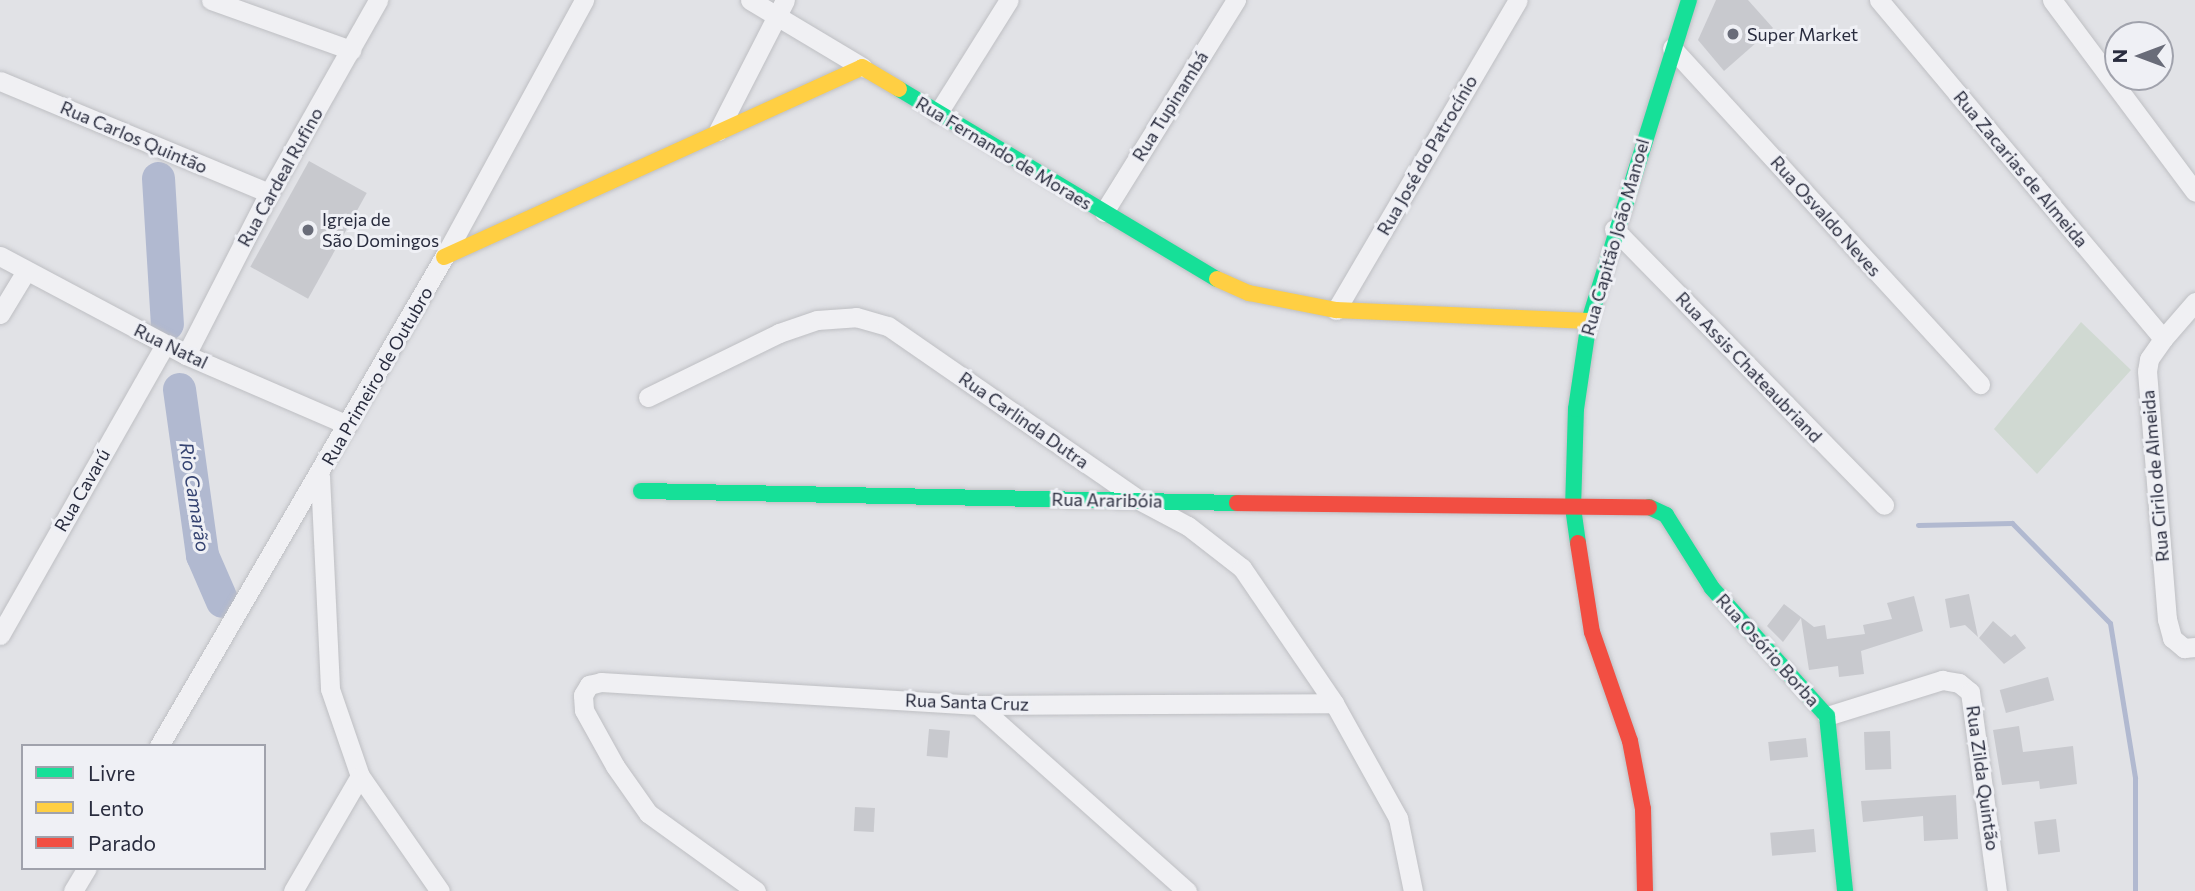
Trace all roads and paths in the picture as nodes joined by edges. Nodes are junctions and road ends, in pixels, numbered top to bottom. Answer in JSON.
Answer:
{"nodes":[{"id":1,"x":211,"y":0,"type":"edge"},
{"id":2,"x":378,"y":0,"type":"edge"},
{"id":3,"x":583,"y":0,"type":"edge"},
{"id":4,"x":750,"y":0,"type":"edge"},
{"id":5,"x":1009,"y":0,"type":"edge"},
{"id":6,"x":1236,"y":0,"type":"edge"},
{"id":7,"x":1518,"y":0,"type":"edge"},
{"id":8,"x":1689,"y":0,"type":"edge"},
{"id":9,"x":1879,"y":0,"type":"edge"},
{"id":10,"x":2052,"y":0,"type":"edge"},
{"id":11,"x":780,"y":8,"type":"edge"},
{"id":12,"x":1672,"y":48,"type":"junction"},
{"id":13,"x":351,"y":50,"type":"junction"},
{"id":14,"x":862,"y":68,"type":"junction"},
{"id":15,"x":0,"y":81,"type":"edge"},
{"id":16,"x":938,"y":113,"type":"junction"},
{"id":17,"x":718,"y":131,"type":"junction"},
{"id":18,"x":2195,"y":192,"type":"edge"},
{"id":19,"x":269,"y":193,"type":"junction"},
{"id":20,"x":1104,"y":212,"type":"junction"},
{"id":21,"x":1614,"y":229,"type":"junction"},
{"id":22,"x":0,"y":256,"type":"edge"},
{"id":23,"x":444,"y":257,"type":"junction"},
{"id":24,"x":26,"y":271,"type":"junction"},
{"id":25,"x":2195,"y":302,"type":"edge"},
{"id":26,"x":1336,"y":310,"type":"junction"},
{"id":27,"x":0,"y":314,"type":"edge"},
{"id":28,"x":1589,"y":321,"type":"junction"},
{"id":29,"x":2162,"y":339,"type":"junction"},
{"id":30,"x":165,"y":345,"type":"junction"},
{"id":31,"x":186,"y":355,"type":"junction"},
{"id":32,"x":1980,"y":384,"type":"dead end"},
{"id":33,"x":648,"y":397,"type":"dead end"},
{"id":34,"x":348,"y":425,"type":"junction"},
{"id":35,"x":320,"y":476,"type":"junction"},
{"id":36,"x":641,"y":491,"type":"dead end"},
{"id":37,"x":1139,"y":500,"type":"junction"},
{"id":38,"x":1884,"y":505,"type":"dead end"},
{"id":39,"x":1573,"y":509,"type":"junction"},
{"id":40,"x":0,"y":635,"type":"edge"},
{"id":41,"x":2195,"y":647,"type":"edge"},
{"id":42,"x":1334,"y":703,"type":"junction"},
{"id":43,"x":978,"y":705,"type":"junction"},
{"id":44,"x":1827,"y":716,"type":"junction"},
{"id":45,"x":160,"y":744,"type":"edge"},
{"id":46,"x":360,"y":776,"type":"junction"},
{"id":47,"x":293,"y":891,"type":"edge"},
{"id":48,"x":440,"y":891,"type":"edge"},
{"id":49,"x":756,"y":891,"type":"edge"},
{"id":50,"x":1186,"y":891,"type":"edge"},
{"id":51,"x":1413,"y":891,"type":"edge"},
{"id":52,"x":1645,"y":891,"type":"edge"},
{"id":53,"x":1845,"y":891,"type":"edge"},
{"id":54,"x":1997,"y":891,"type":"edge"}],
"edges":[{"from":1,"to":13,"type":"street"},
{"from":2,"to":13,"type":"street","name":"Rua Cardeal Rufino"},
{"from":3,"to":23,"type":"street","name":"Rua Primeiro de Outubro"},
{"from":4,"to":11,"type":"street"},
{"from":5,"to":16,"type":"street"},
{"from":6,"to":20,"type":"street","name":"Rua Tupinambá"},
{"from":7,"to":26,"type":"street","name":"Rua José do Patrocínio"},
{"from":8,"to":12,"type":"street","name":"Rua Capitão João Manoel"},
{"from":9,"to":29,"type":"street","name":"Rua Zacarias de Almeida"},
{"from":10,"to":18,"type":"street"},
{"from":11,"to":14,"type":"street"},
{"from":11,"to":17,"type":"street"},
{"from":12,"to":21,"type":"street","name":"Rua Capitão João Manoel"},
{"from":12,"to":32,"type":"street","name":"Rua Osvaldo Neves"},
{"from":13,"to":19,"type":"street","name":"Rua Cardeal Rufino"},
{"from":14,"to":16,"type":"street","name":"Rua Fernando de Moraes"},
{"from":14,"to":17,"type":"street"},
{"from":15,"to":19,"type":"street","name":"Rua Carlos Quintão"},
{"from":16,"to":20,"type":"street","name":"Rua Fernando de Moraes"},
{"from":17,"to":23,"type":"street"},
{"from":19,"to":31,"type":"street","name":"Rua Cardeal Rufino"},
{"from":20,"to":26,"type":"street","name":"Rua Fernando de Moraes"},
{"from":21,"to":28,"type":"street","name":"Rua Capitão João Manoel"},
{"from":21,"to":38,"type":"street","name":"Rua Assis Chateaubriand"},
{"from":22,"to":24,"type":"street","name":"Rua Natal"},
{"from":23,"to":34,"type":"street","name":"Rua Primeiro de Outubro"},
{"from":24,"to":27,"type":"street"},
{"from":24,"to":30,"type":"street","name":"Rua Natal"},
{"from":25,"to":29,"type":"street","name":"Rua Cirilo de Almeida"},
{"from":26,"to":28,"type":"street","name":"Rua Fernando de Moraes"},
{"from":28,"to":39,"type":"street","name":"Rua Capitão João Manoel"},
{"from":29,"to":41,"type":"street","name":"Rua Cirilo de Almeida"},
{"from":30,"to":31,"type":"street","name":"Rua Natal"},
{"from":30,"to":40,"type":"street","name":"Rua Cavarú"},
{"from":31,"to":34,"type":"street","name":"Rua Natal"},
{"from":33,"to":37,"type":"street","name":"Rua Carlinda Dutra"},
{"from":34,"to":35,"type":"street","name":"Rua Primeiro de Outubro"},
{"from":35,"to":45,"type":"street","name":"Rua Primeiro de Outubro"},
{"from":35,"to":46,"type":"street"},
{"from":36,"to":37,"type":"street","name":"Rua Araribóia"},
{"from":37,"to":39,"type":"street","name":"Rua Araribóia"},
{"from":37,"to":42,"type":"street","name":"Rua Carlinda Dutra"},
{"from":39,"to":44,"type":"street","name":"Rua Osório Borba"},
{"from":39,"to":52,"type":"street","name":"Rua Capitão João Manoel"},
{"from":42,"to":43,"type":"street","name":"Rua Santa Cruz"},
{"from":42,"to":51,"type":"street","name":"Rua Carlinda Dutra"},
{"from":43,"to":49,"type":"street","name":"Rua Santa Cruz"},
{"from":43,"to":50,"type":"street"},
{"from":44,"to":53,"type":"street","name":"Rua Osório Borba"},
{"from":44,"to":54,"type":"street","name":"Rua Zilda Quintão"},
{"from":46,"to":47,"type":"street"},
{"from":46,"to":48,"type":"street"}]}
